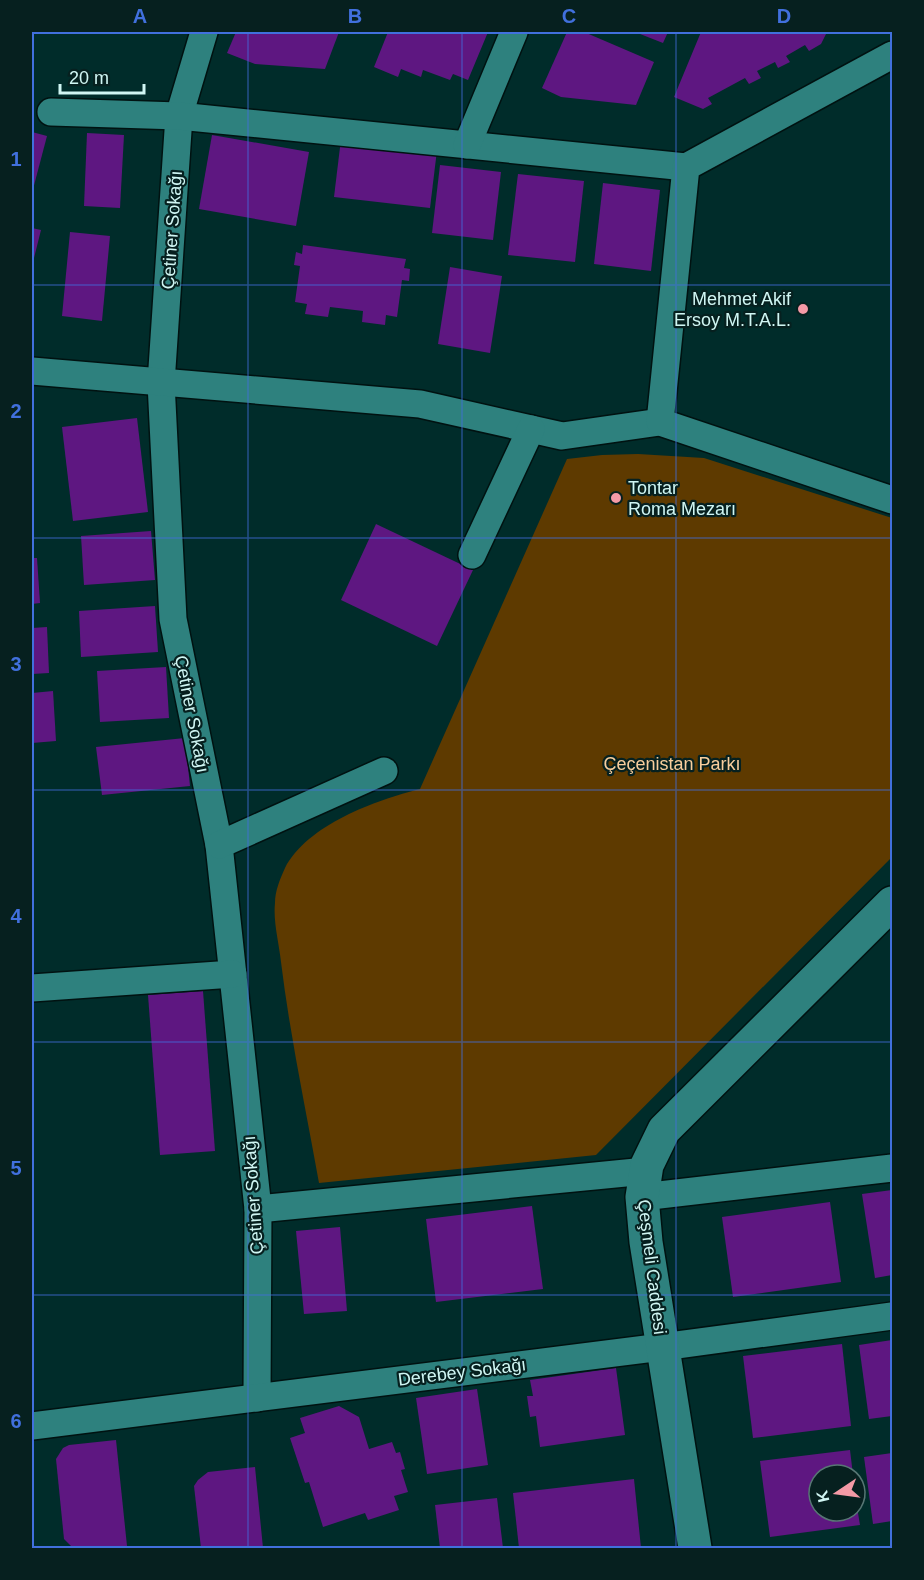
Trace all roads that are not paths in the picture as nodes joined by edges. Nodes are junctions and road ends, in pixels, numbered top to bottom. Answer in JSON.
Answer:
{"nodes":[{"id":1,"x":204,"y":32,"type":"edge"},
{"id":2,"x":514,"y":32,"type":"edge"},
{"id":3,"x":892,"y":55,"type":"edge"},
{"id":4,"x":51,"y":112,"type":"dead end"},
{"id":5,"x":179,"y":116,"type":"junction"},
{"id":6,"x":467,"y":145,"type":"junction"},
{"id":7,"x":686,"y":167,"type":"junction"},
{"id":8,"x":32,"y":371,"type":"edge"},
{"id":9,"x":161,"y":383,"type":"junction"},
{"id":10,"x":660,"y":422,"type":"junction"},
{"id":11,"x":531,"y":429,"type":"junction"},
{"id":12,"x":892,"y":500,"type":"edge"},
{"id":13,"x":472,"y":555,"type":"dead end"},
{"id":14,"x":384,"y":771,"type":"dead end"},
{"id":15,"x":219,"y":845,"type":"junction"},
{"id":16,"x":892,"y":903,"type":"edge"},
{"id":17,"x":233,"y":974,"type":"junction"},
{"id":18,"x":32,"y":988,"type":"edge"},
{"id":19,"x":892,"y":1168,"type":"edge"},
{"id":20,"x":644,"y":1184,"type":"junction"},
{"id":21,"x":258,"y":1209,"type":"junction"},
{"id":22,"x":892,"y":1316,"type":"edge"},
{"id":23,"x":662,"y":1347,"type":"junction"},
{"id":24,"x":257,"y":1398,"type":"junction"},
{"id":25,"x":32,"y":1426,"type":"edge"},
{"id":26,"x":695,"y":1548,"type":"edge"}],
"edges":[{"from":1,"to":5,"type":"street","name":"Çetiner Sokağı"},
{"from":2,"to":6,"type":"street"},
{"from":3,"to":7,"type":"street"},
{"from":4,"to":5,"type":"street"},
{"from":5,"to":6,"type":"street"},
{"from":5,"to":9,"type":"street","name":"Çetiner Sokağı"},
{"from":6,"to":7,"type":"street"},
{"from":7,"to":10,"type":"street"},
{"from":8,"to":9,"type":"street"},
{"from":9,"to":11,"type":"street"},
{"from":9,"to":15,"type":"street","name":"Çetiner Sokağı"},
{"from":10,"to":11,"type":"street"},
{"from":10,"to":12,"type":"street"},
{"from":11,"to":13,"type":"street"},
{"from":14,"to":15,"type":"street"},
{"from":15,"to":17,"type":"street","name":"Çetiner Sokağı"},
{"from":16,"to":20,"type":"street","name":"Çeşmeli Caddesi"},
{"from":17,"to":18,"type":"street"},
{"from":17,"to":21,"type":"street","name":"Çetiner Sokağı"},
{"from":19,"to":20,"type":"street"},
{"from":20,"to":21,"type":"street"},
{"from":20,"to":23,"type":"street","name":"Çeşmeli Caddesi"},
{"from":21,"to":24,"type":"street","name":"Çetiner Sokağı"},
{"from":22,"to":23,"type":"street","name":"Derebey Sokağı"},
{"from":23,"to":24,"type":"street","name":"Derebey Sokağı"},
{"from":23,"to":26,"type":"street","name":"Çeşmeli Caddesi"},
{"from":24,"to":25,"type":"street","name":"Derebey Sokağı"}]}
